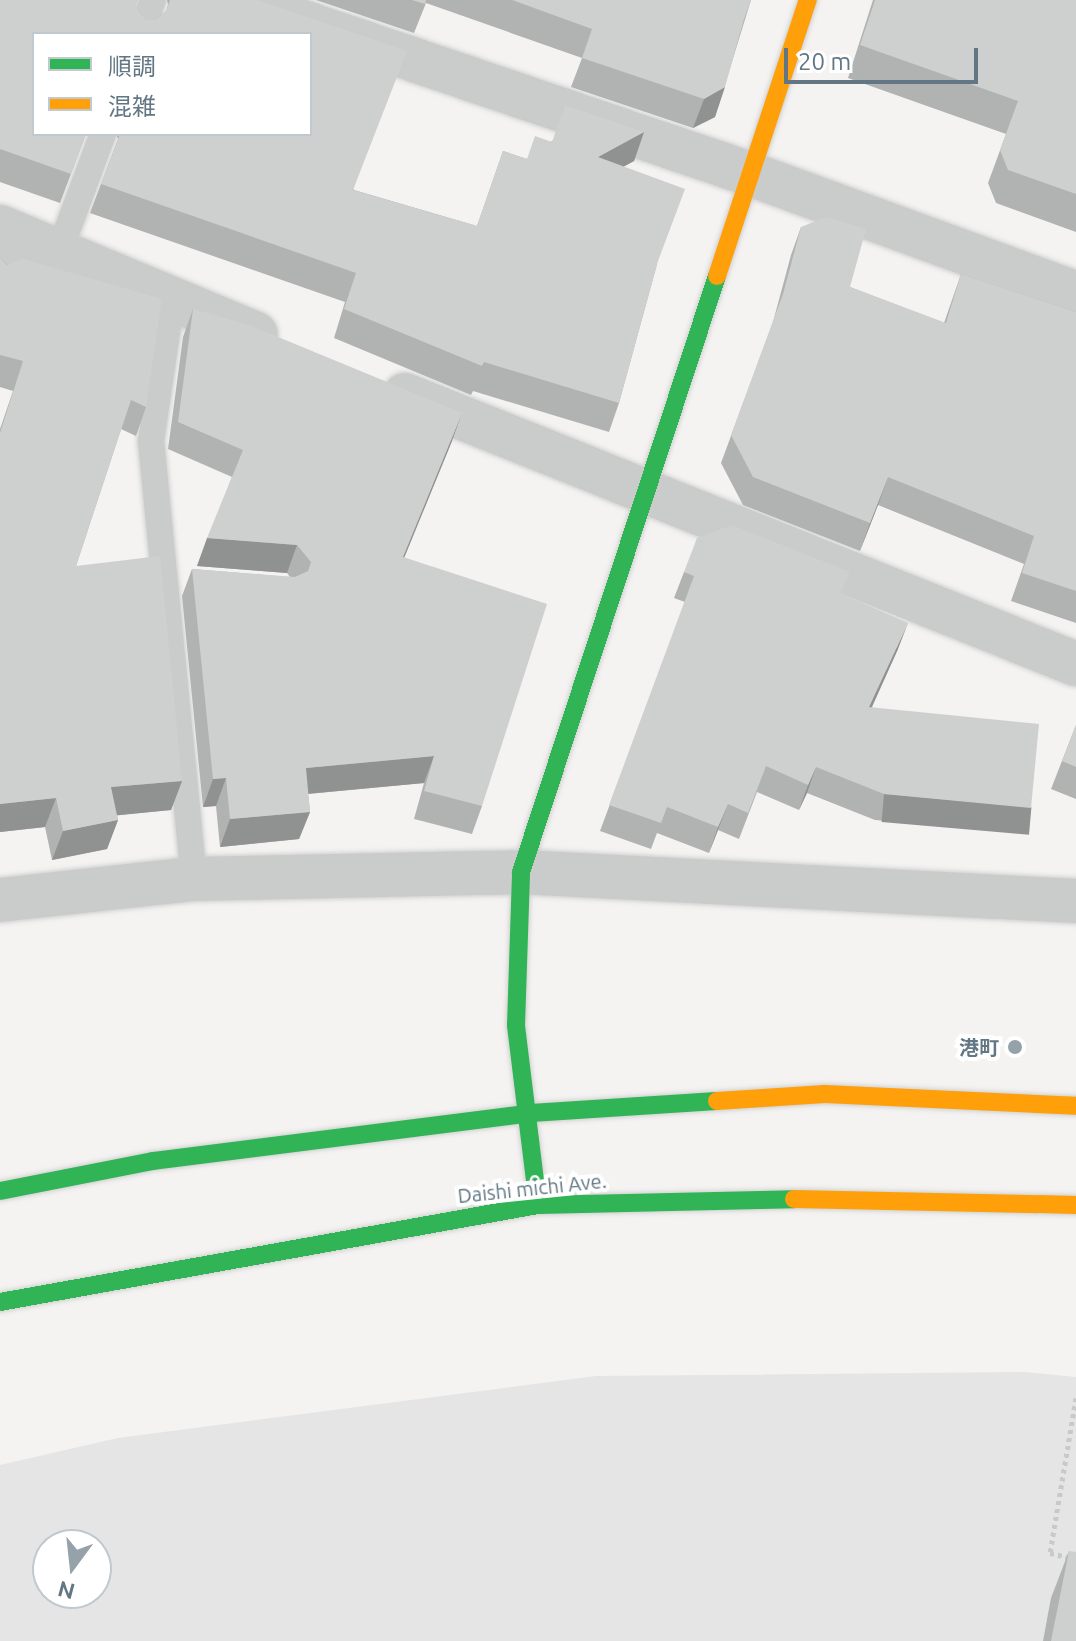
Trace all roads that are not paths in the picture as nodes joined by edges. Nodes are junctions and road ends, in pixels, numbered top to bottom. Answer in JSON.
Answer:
{"nodes":[{"id":1,"x":153,"y":0,"type":"edge"},
{"id":2,"x":238,"y":0,"type":"edge"},
{"id":3,"x":808,"y":0,"type":"edge"},
{"id":4,"x":142,"y":32,"type":"edge"},
{"id":5,"x":102,"y":136,"type":"edge"},
{"id":6,"x":750,"y":174,"type":"junction"},
{"id":7,"x":7,"y":230,"type":"edge"},
{"id":8,"x":59,"y":252,"type":"junction"},
{"id":9,"x":0,"y":279,"type":"edge"},
{"id":10,"x":1076,"y":293,"type":"edge"},
{"id":11,"x":172,"y":299,"type":"junction"},
{"id":12,"x":289,"y":347,"type":"edge"},
{"id":13,"x":362,"y":377,"type":"edge"},
{"id":14,"x":644,"y":493,"type":"junction"},
{"id":15,"x":165,"y":579,"type":"junction"},
{"id":16,"x":195,"y":582,"type":"edge"},
{"id":17,"x":1076,"y":664,"type":"edge"},
{"id":18,"x":521,"y":872,"type":"junction"},
{"id":19,"x":194,"y":879,"type":"junction"},
{"id":20,"x":0,"y":900,"type":"edge"},
{"id":21,"x":1076,"y":901,"type":"edge"},
{"id":22,"x":1076,"y":1106,"type":"edge"},
{"id":23,"x":531,"y":1113,"type":"junction"},
{"id":24,"x":0,"y":1191,"type":"edge"},
{"id":25,"x":538,"y":1205,"type":"junction"},
{"id":26,"x":1076,"y":1205,"type":"edge"},
{"id":27,"x":0,"y":1302,"type":"edge"}],
"edges":[{"from":1,"to":4,"type":"lane"},
{"from":2,"to":6,"type":"street"},
{"from":3,"to":6,"type":"main road"},
{"from":5,"to":8,"type":"lane"},
{"from":6,"to":10,"type":"street"},
{"from":6,"to":14,"type":"main road"},
{"from":7,"to":8,"type":"street"},
{"from":7,"to":9,"type":"lane"},
{"from":8,"to":11,"type":"street"},
{"from":11,"to":12,"type":"street"},
{"from":11,"to":15,"type":"lane"},
{"from":13,"to":14,"type":"street"},
{"from":14,"to":17,"type":"street"},
{"from":14,"to":18,"type":"main road"},
{"from":15,"to":16,"type":"lane"},
{"from":15,"to":19,"type":"lane"},
{"from":18,"to":19,"type":"street"},
{"from":18,"to":21,"type":"street"},
{"from":18,"to":23,"type":"main road"},
{"from":19,"to":20,"type":"street"},
{"from":22,"to":23,"type":"main road"},
{"from":23,"to":24,"type":"main road"},
{"from":23,"to":25,"type":"main road"},
{"from":25,"to":26,"type":"main road","name":"Daishi michi Ave."},
{"from":25,"to":27,"type":"main road","name":"Daishi michi Ave."}]}
